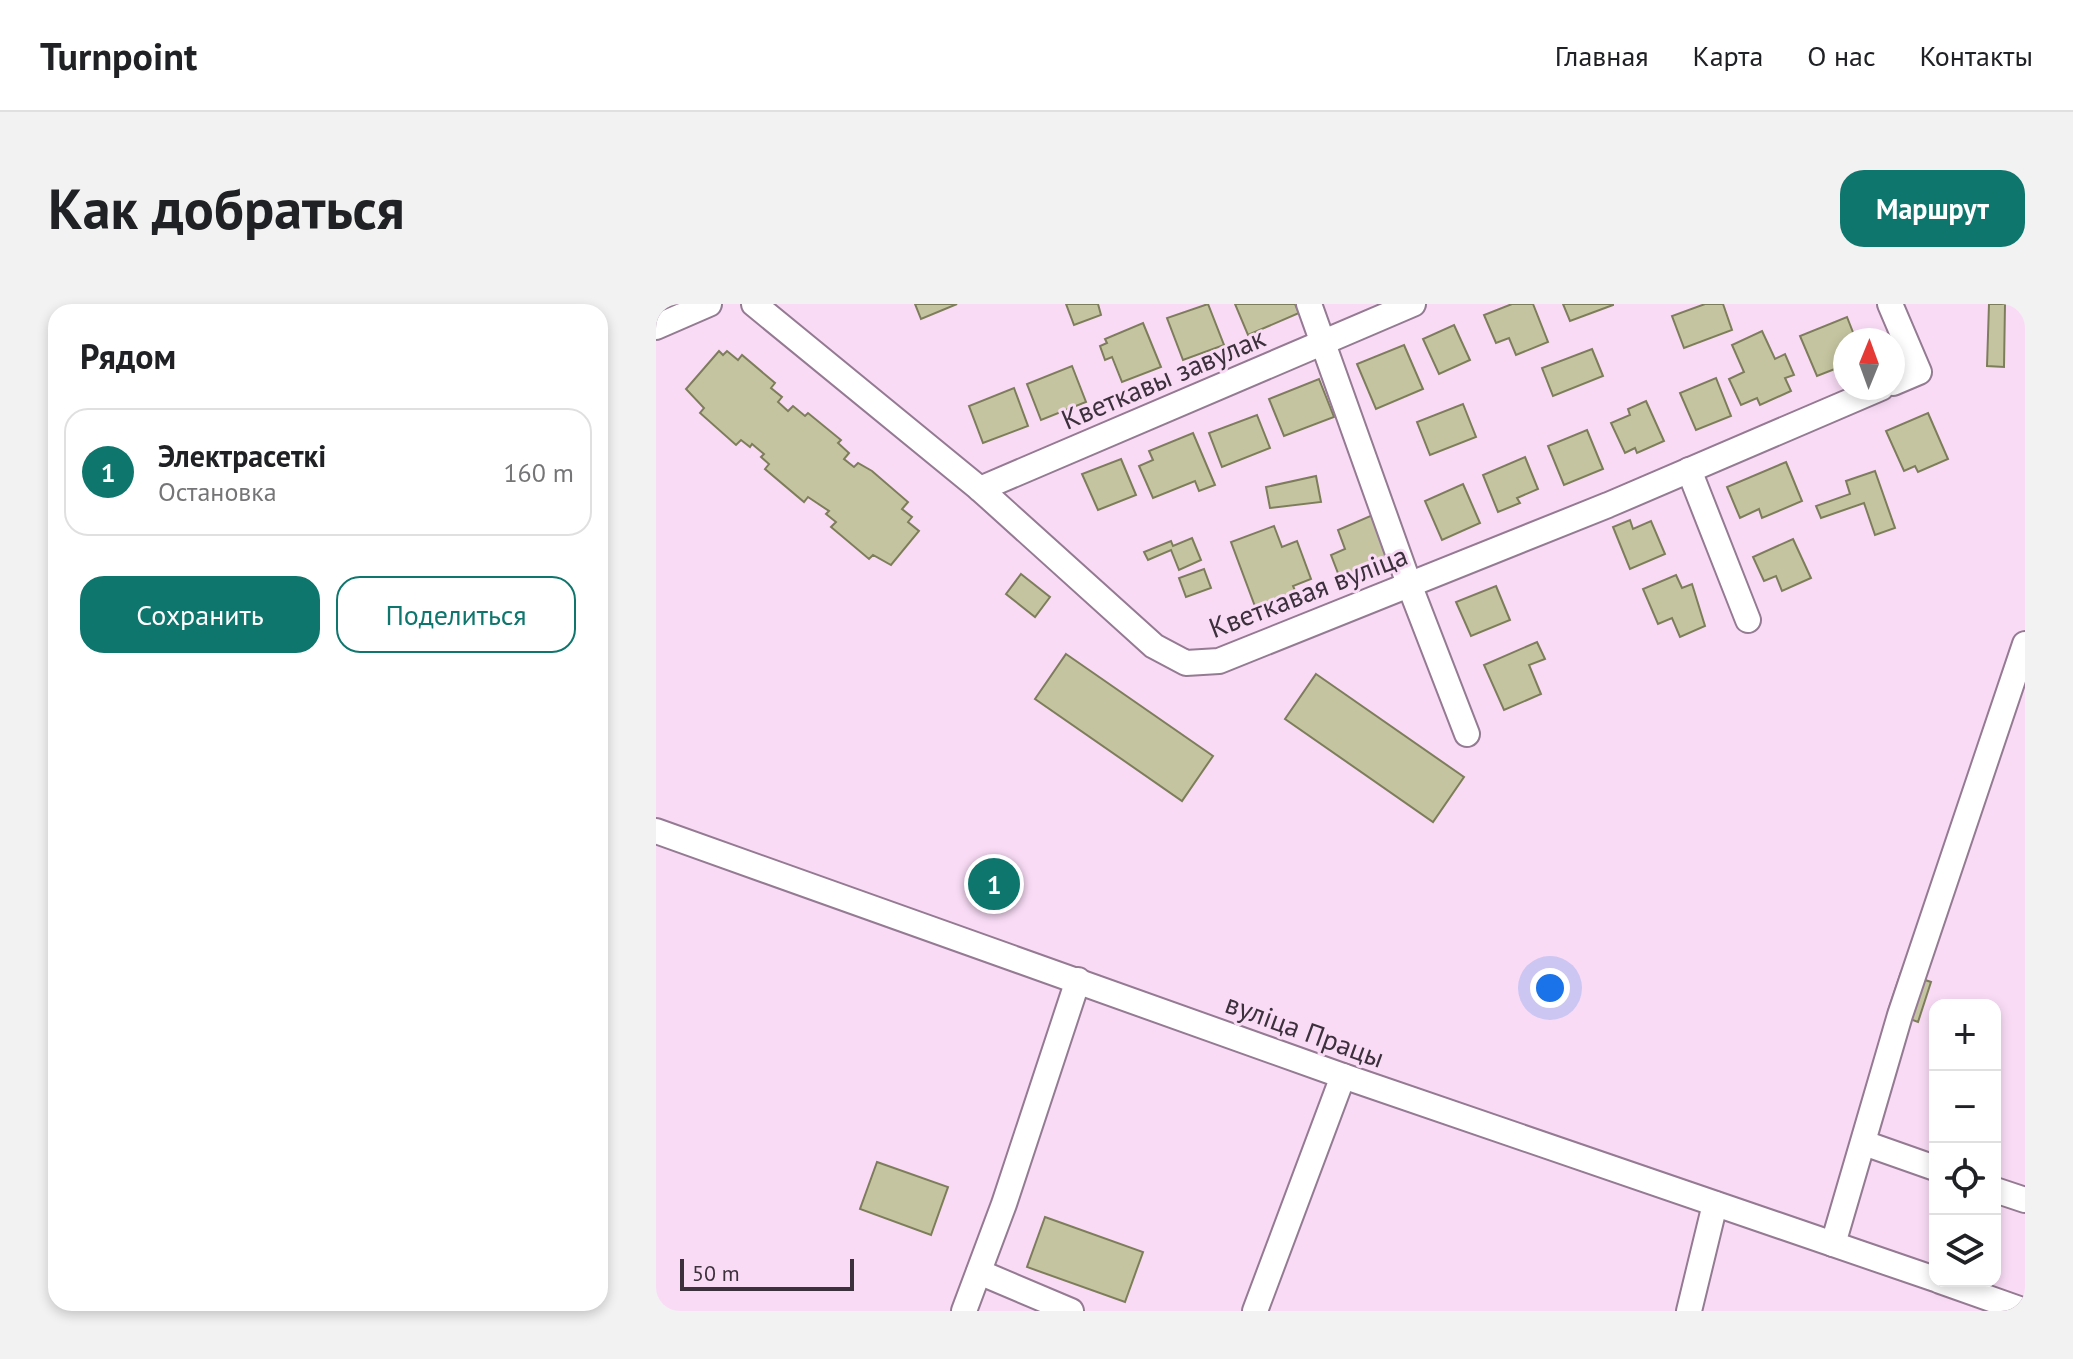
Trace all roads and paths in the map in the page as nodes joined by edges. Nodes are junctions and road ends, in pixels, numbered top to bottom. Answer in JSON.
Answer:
{"nodes":[{"id":1,"x":709,"y":304,"type":"edge"},
{"id":2,"x":754,"y":304,"type":"edge"},
{"id":3,"x":1309,"y":304,"type":"edge"},
{"id":4,"x":1413,"y":304,"type":"edge"},
{"id":5,"x":1890,"y":304,"type":"edge"},
{"id":6,"x":656,"y":327,"type":"edge"},
{"id":7,"x":1900,"y":328,"type":"edge"},
{"id":8,"x":1905,"y":339,"type":"edge"},
{"id":9,"x":1325,"y":341,"type":"junction"},
{"id":10,"x":1905,"y":378,"type":"edge"},
{"id":11,"x":1853,"y":400,"type":"edge"},
{"id":12,"x":1689,"y":470,"type":"junction"},
{"id":13,"x":980,"y":489,"type":"junction"},
{"id":14,"x":1409,"y":584,"type":"junction"},
{"id":15,"x":1748,"y":620,"type":"dead end"},
{"id":16,"x":2025,"y":644,"type":"edge"},
{"id":17,"x":1467,"y":734,"type":"dead end"},
{"id":18,"x":656,"y":831,"type":"edge"},
{"id":19,"x":1078,"y":980,"type":"junction"},
{"id":20,"x":1343,"y":1076,"type":"junction"},
{"id":21,"x":1864,"y":1143,"type":"junction"},
{"id":22,"x":1929,"y":1166,"type":"edge"},
{"id":23,"x":2001,"y":1192,"type":"edge"},
{"id":24,"x":2025,"y":1200,"type":"edge"},
{"id":25,"x":1715,"y":1204,"type":"junction"},
{"id":26,"x":1833,"y":1244,"type":"junction"},
{"id":27,"x":979,"y":1272,"type":"junction"},
{"id":28,"x":1929,"y":1277,"type":"edge"},
{"id":29,"x":1957,"y":1287,"type":"edge"},
{"id":30,"x":964,"y":1311,"type":"edge"},
{"id":31,"x":1071,"y":1311,"type":"edge"},
{"id":32,"x":1255,"y":1311,"type":"edge"},
{"id":33,"x":1689,"y":1311,"type":"edge"},
{"id":34,"x":2025,"y":1311,"type":"edge"}],
"edges":[{"from":1,"to":6,"type":"street"},
{"from":2,"to":13,"type":"street","name":"Кветкавая вуліца"},
{"from":3,"to":9,"type":"street"},
{"from":4,"to":9,"type":"street","name":"Кветкавы завулак"},
{"from":5,"to":7,"type":"street"},
{"from":8,"to":10,"type":"street"},
{"from":9,"to":13,"type":"street","name":"Кветкавы завулак"},
{"from":9,"to":14,"type":"street"},
{"from":11,"to":12,"type":"street","name":"Кветкавая вуліца"},
{"from":12,"to":14,"type":"street","name":"Кветкавая вуліца"},
{"from":12,"to":15,"type":"street"},
{"from":13,"to":14,"type":"street","name":"Кветкавая вуліца"},
{"from":14,"to":17,"type":"street"},
{"from":16,"to":21,"type":"street"},
{"from":18,"to":19,"type":"street","name":"вуліца Працы"},
{"from":19,"to":20,"type":"street","name":"вуліца Працы"},
{"from":19,"to":27,"type":"street"},
{"from":20,"to":25,"type":"street","name":"вуліца Працы"},
{"from":20,"to":32,"type":"street"},
{"from":21,"to":22,"type":"street"},
{"from":21,"to":26,"type":"street"},
{"from":23,"to":24,"type":"street"},
{"from":25,"to":26,"type":"street","name":"вуліца Працы"},
{"from":25,"to":33,"type":"street"},
{"from":26,"to":28,"type":"street","name":"вуліца Працы"},
{"from":27,"to":30,"type":"street"},
{"from":27,"to":31,"type":"street"},
{"from":29,"to":34,"type":"street","name":"вуліца Працы"}]}
